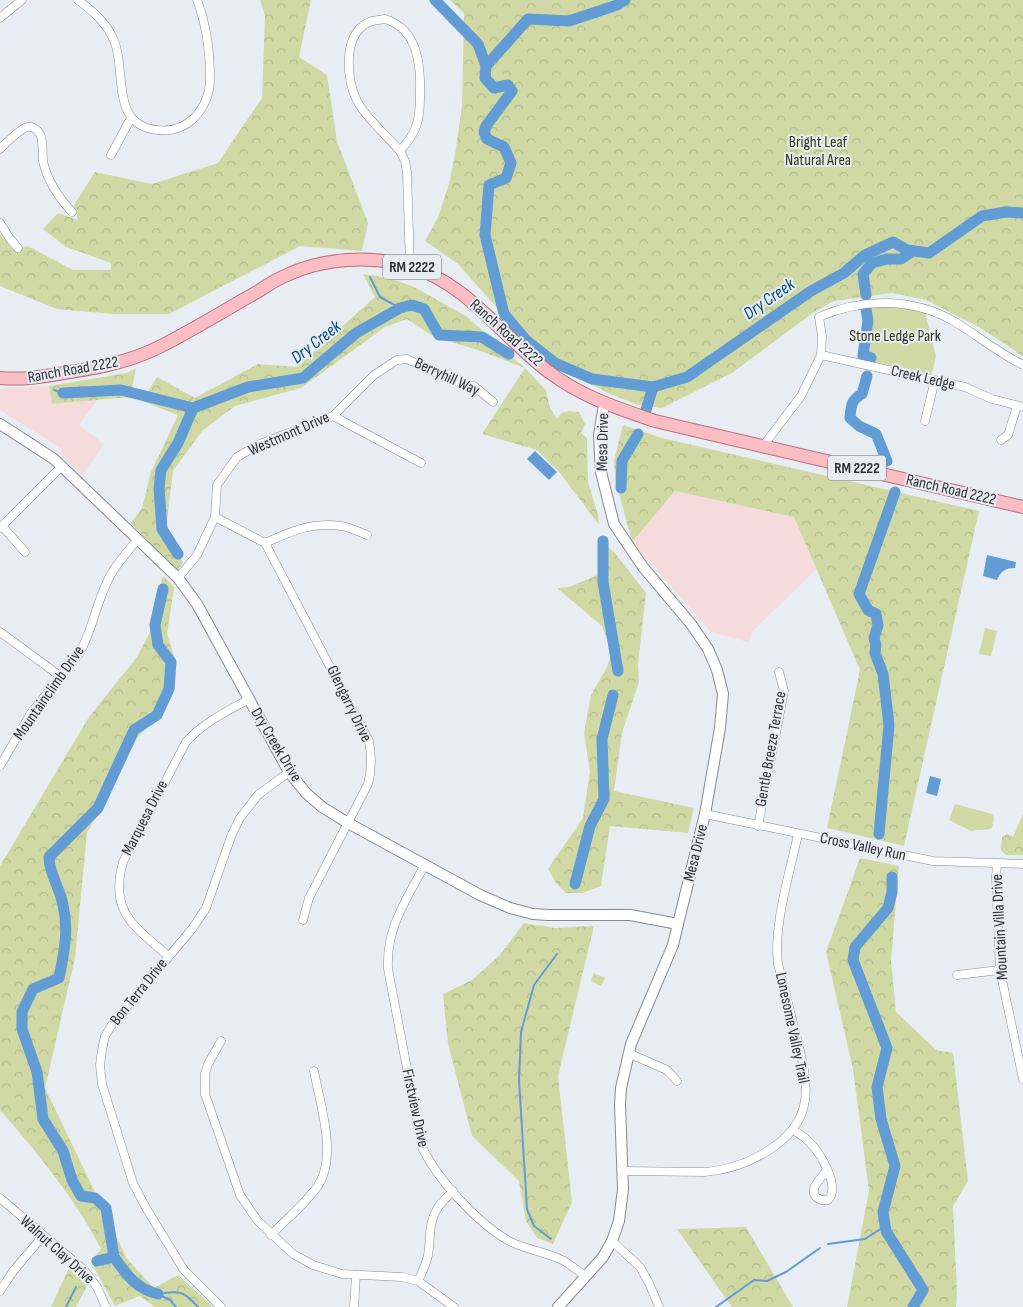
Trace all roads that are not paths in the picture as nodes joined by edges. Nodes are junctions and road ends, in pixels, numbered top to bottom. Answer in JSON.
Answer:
{"nodes":[{"id":1,"x":22,"y":0,"type":"edge"},
{"id":2,"x":78,"y":0,"type":"edge"},
{"id":3,"x":197,"y":0,"type":"edge"},
{"id":4,"x":0,"y":18,"type":"edge"},
{"id":5,"x":131,"y":118,"type":"junction"},
{"id":6,"x":0,"y":149,"type":"edge"},
{"id":7,"x":400,"y":151,"type":"junction"},
{"id":8,"x":111,"y":155,"type":"dead end"},
{"id":9,"x":72,"y":212,"type":"dead end"},
{"id":10,"x":0,"y":223,"type":"edge"},
{"id":11,"x":18,"y":248,"type":"dead end"},
{"id":12,"x":410,"y":266,"type":"junction"},
{"id":13,"x":821,"y":355,"type":"junction"},
{"id":14,"x":1023,"y":365,"type":"edge"},
{"id":15,"x":374,"y":376,"type":"joint"},
{"id":16,"x":0,"y":378,"type":"edge"},
{"id":17,"x":935,"y":380,"type":"junction"},
{"id":18,"x":493,"y":402,"type":"dead end"},
{"id":19,"x":604,"y":404,"type":"junction"},
{"id":20,"x":1020,"y":407,"type":"edge"},
{"id":21,"x":333,"y":416,"type":"junction"},
{"id":22,"x":925,"y":421,"type":"dead end"},
{"id":23,"x":0,"y":424,"type":"edge"},
{"id":24,"x":1002,"y":440,"type":"dead end"},
{"id":25,"x":763,"y":446,"type":"junction"},
{"id":26,"x":422,"y":463,"type":"dead end"},
{"id":27,"x":62,"y":466,"type":"junction"},
{"id":28,"x":1023,"y":507,"type":"edge"},
{"id":29,"x":215,"y":517,"type":"junction"},
{"id":30,"x":1,"y":527,"type":"edge"},
{"id":31,"x":367,"y":535,"type":"dead end"},
{"id":32,"x":137,"y":540,"type":"junction"},
{"id":33,"x":265,"y":543,"type":"junction"},
{"id":34,"x":25,"y":552,"type":"dead end"},
{"id":35,"x":178,"y":578,"type":"junction"},
{"id":36,"x":0,"y":632,"type":"edge"},
{"id":37,"x":780,"y":672,"type":"dead end"},
{"id":38,"x":60,"y":676,"type":"junction"},
{"id":39,"x":249,"y":699,"type":"junction"},
{"id":40,"x":0,"y":766,"type":"edge"},
{"id":41,"x":289,"y":772,"type":"junction"},
{"id":42,"x":705,"y":814,"type":"junction"},
{"id":43,"x":348,"y":823,"type":"junction"},
{"id":44,"x":758,"y":826,"type":"junction"},
{"id":45,"x":798,"y":834,"type":"junction"},
{"id":46,"x":997,"y":864,"type":"junction"},
{"id":47,"x":1023,"y":864,"type":"edge"},
{"id":48,"x":424,"y":866,"type":"junction"},
{"id":49,"x":304,"y":920,"type":"dead end"},
{"id":50,"x":678,"y":924,"type":"junction"},
{"id":51,"x":168,"y":956,"type":"junction"},
{"id":52,"x":1000,"y":970,"type":"junction"},
{"id":53,"x":957,"y":976,"type":"dead end"},
{"id":54,"x":221,"y":1041,"type":"dead end"},
{"id":55,"x":628,"y":1053,"type":"junction"},
{"id":56,"x":314,"y":1071,"type":"dead end"},
{"id":57,"x":1023,"y":1079,"type":"edge"},
{"id":58,"x":678,"y":1081,"type":"dead end"},
{"id":59,"x":793,"y":1130,"type":"junction"},
{"id":60,"x":827,"y":1169,"type":"dead end"},
{"id":61,"x":623,"y":1171,"type":"junction"},
{"id":62,"x":453,"y":1191,"type":"junction"},
{"id":63,"x":0,"y":1198,"type":"edge"},
{"id":64,"x":271,"y":1235,"type":"junction"},
{"id":65,"x":43,"y":1236,"type":"junction"},
{"id":66,"x":612,"y":1240,"type":"junction"},
{"id":67,"x":356,"y":1275,"type":"junction"},
{"id":68,"x":585,"y":1276,"type":"junction"},
{"id":69,"x":418,"y":1281,"type":"junction"},
{"id":70,"x":0,"y":1291,"type":"edge"},
{"id":71,"x":106,"y":1307,"type":"edge"},
{"id":72,"x":221,"y":1307,"type":"edge"},
{"id":73,"x":354,"y":1307,"type":"edge"},
{"id":74,"x":454,"y":1307,"type":"edge"},
{"id":75,"x":558,"y":1307,"type":"edge"},
{"id":76,"x":658,"y":1307,"type":"edge"}],
"edges":[{"from":1,"to":4,"type":"street"},
{"from":2,"to":5,"type":"street"},
{"from":3,"to":5,"type":"street"},
{"from":5,"to":8,"type":"street"},
{"from":6,"to":9,"type":"street"},
{"from":7,"to":7,"type":"street"},
{"from":7,"to":12,"type":"street"},
{"from":10,"to":11,"type":"street"},
{"from":12,"to":16,"type":"main road","name":"Ranch Road 2222","number":"RM 2222"},
{"from":12,"to":19,"type":"main road","name":"Ranch Road 2222","number":"RM 2222"},
{"from":13,"to":14,"type":"street"},
{"from":13,"to":17,"type":"street","name":"Creek Ledge"},
{"from":13,"to":25,"type":"street"},
{"from":15,"to":18,"type":"street","name":"Berryhill Way"},
{"from":15,"to":21,"type":"street","name":"Westmont Drive"},
{"from":17,"to":20,"type":"street","name":"Creek Ledge"},
{"from":17,"to":22,"type":"street"},
{"from":19,"to":25,"type":"main road","name":"Ranch Road 2222","number":"RM 2222"},
{"from":19,"to":42,"type":"street","name":"Mesa Drive"},
{"from":20,"to":24,"type":"street"},
{"from":21,"to":26,"type":"street"},
{"from":21,"to":29,"type":"street","name":"Westmont Drive"},
{"from":23,"to":27,"type":"street","name":"Dry Creek Drive"},
{"from":25,"to":28,"type":"main road","name":"Ranch Road 2222","number":"RM 2222"},
{"from":27,"to":30,"type":"street"},
{"from":27,"to":32,"type":"street","name":"Dry Creek Drive"},
{"from":29,"to":33,"type":"street"},
{"from":29,"to":35,"type":"street","name":"Westmont Drive"},
{"from":30,"to":34,"type":"street"},
{"from":31,"to":33,"type":"street"},
{"from":32,"to":35,"type":"street","name":"Dry Creek Drive"},
{"from":32,"to":38,"type":"street","name":"Mountainclimb Drive"},
{"from":33,"to":43,"type":"street","name":"Glengarry Drive"},
{"from":35,"to":39,"type":"street","name":"Dry Creek Drive"},
{"from":36,"to":38,"type":"street"},
{"from":37,"to":44,"type":"street","name":"Gentle Breeze Terrace"},
{"from":38,"to":40,"type":"street","name":"Mountainclimb Drive"},
{"from":39,"to":41,"type":"street","name":"Dry Creek Drive"},
{"from":39,"to":51,"type":"street","name":"Marquesa Drive"},
{"from":41,"to":43,"type":"street","name":"Dry Creek Drive"},
{"from":41,"to":51,"type":"street","name":"Bon Terra Drive"},
{"from":42,"to":44,"type":"street","name":"Cross Valley Run"},
{"from":42,"to":50,"type":"street","name":"Mesa Drive"},
{"from":43,"to":48,"type":"street","name":"Dry Creek Drive"},
{"from":43,"to":49,"type":"street","name":"Glengarry Drive"},
{"from":44,"to":45,"type":"street","name":"Cross Valley Run"},
{"from":45,"to":46,"type":"street","name":"Cross Valley Run"},
{"from":45,"to":59,"type":"street","name":"Lonesome Valley Trail"},
{"from":46,"to":47,"type":"street","name":"Cross Valley Run"},
{"from":46,"to":52,"type":"street","name":"Mountain Villa Drive"},
{"from":48,"to":50,"type":"street","name":"Dry Creek Drive"},
{"from":48,"to":62,"type":"street","name":"Firstview Drive"},
{"from":50,"to":55,"type":"street","name":"Mesa Drive"},
{"from":51,"to":72,"type":"street","name":"Bon Terra Drive"},
{"from":52,"to":53,"type":"street"},
{"from":52,"to":57,"type":"street","name":"Mountain Villa Drive"},
{"from":54,"to":64,"type":"street"},
{"from":55,"to":58,"type":"street"},
{"from":55,"to":61,"type":"street","name":"Mesa Drive"},
{"from":56,"to":64,"type":"street"},
{"from":59,"to":60,"type":"street"},
{"from":59,"to":61,"type":"street","name":"Lonesome Valley Trail"},
{"from":61,"to":66,"type":"street","name":"Mesa Drive"},
{"from":62,"to":68,"type":"street","name":"Firstview Drive"},
{"from":62,"to":69,"type":"street"},
{"from":63,"to":65,"type":"street","name":"Walnut Clay Drive"},
{"from":64,"to":67,"type":"street"},
{"from":65,"to":70,"type":"street"},
{"from":65,"to":71,"type":"street","name":"Walnut Clay Drive"},
{"from":66,"to":68,"type":"street","name":"Mesa Drive"},
{"from":66,"to":76,"type":"street"},
{"from":67,"to":69,"type":"street"},
{"from":67,"to":73,"type":"street"},
{"from":68,"to":75,"type":"street","name":"Mesa Drive"},
{"from":69,"to":74,"type":"street"}]}
